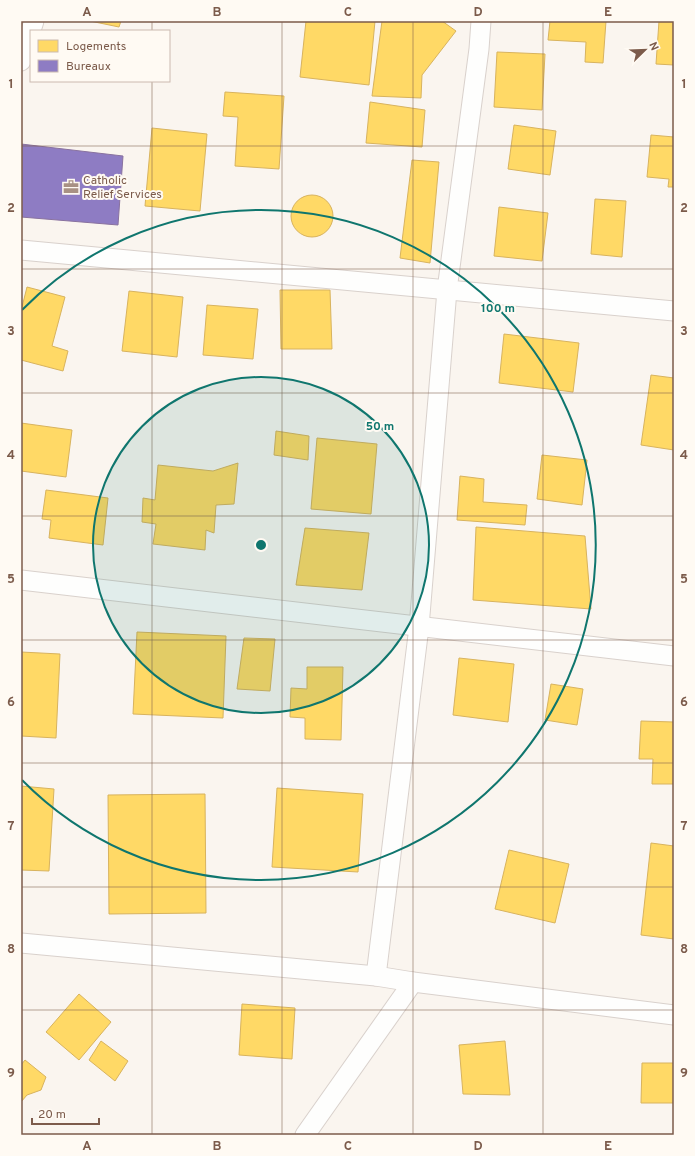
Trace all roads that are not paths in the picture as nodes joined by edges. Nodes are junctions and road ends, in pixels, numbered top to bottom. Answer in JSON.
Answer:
{"nodes":[{"id":1,"x":481,"y":21,"type":"edge"},
{"id":2,"x":30,"y":33,"type":"edge"},
{"id":3,"x":21,"y":61,"type":"edge"},
{"id":4,"x":21,"y":250,"type":"edge"},
{"id":5,"x":447,"y":290,"type":"junction"},
{"id":6,"x":674,"y":310,"type":"edge"},
{"id":7,"x":21,"y":580,"type":"edge"},
{"id":8,"x":419,"y":627,"type":"junction"},
{"id":9,"x":674,"y":656,"type":"edge"},
{"id":10,"x":21,"y":943,"type":"edge"},
{"id":11,"x":376,"y":976,"type":"junction"},
{"id":12,"x":413,"y":982,"type":"junction"},
{"id":13,"x":674,"y":1015,"type":"edge"},
{"id":14,"x":305,"y":1135,"type":"edge"}],
"edges":[{"from":1,"to":5,"type":"street"},
{"from":2,"to":3,"type":"street"},
{"from":4,"to":5,"type":"street"},
{"from":5,"to":6,"type":"street"},
{"from":5,"to":8,"type":"street"},
{"from":7,"to":8,"type":"street"},
{"from":8,"to":9,"type":"street"},
{"from":8,"to":11,"type":"street"},
{"from":10,"to":11,"type":"street"},
{"from":11,"to":12,"type":"street"},
{"from":12,"to":13,"type":"street"},
{"from":12,"to":14,"type":"street"}]}
